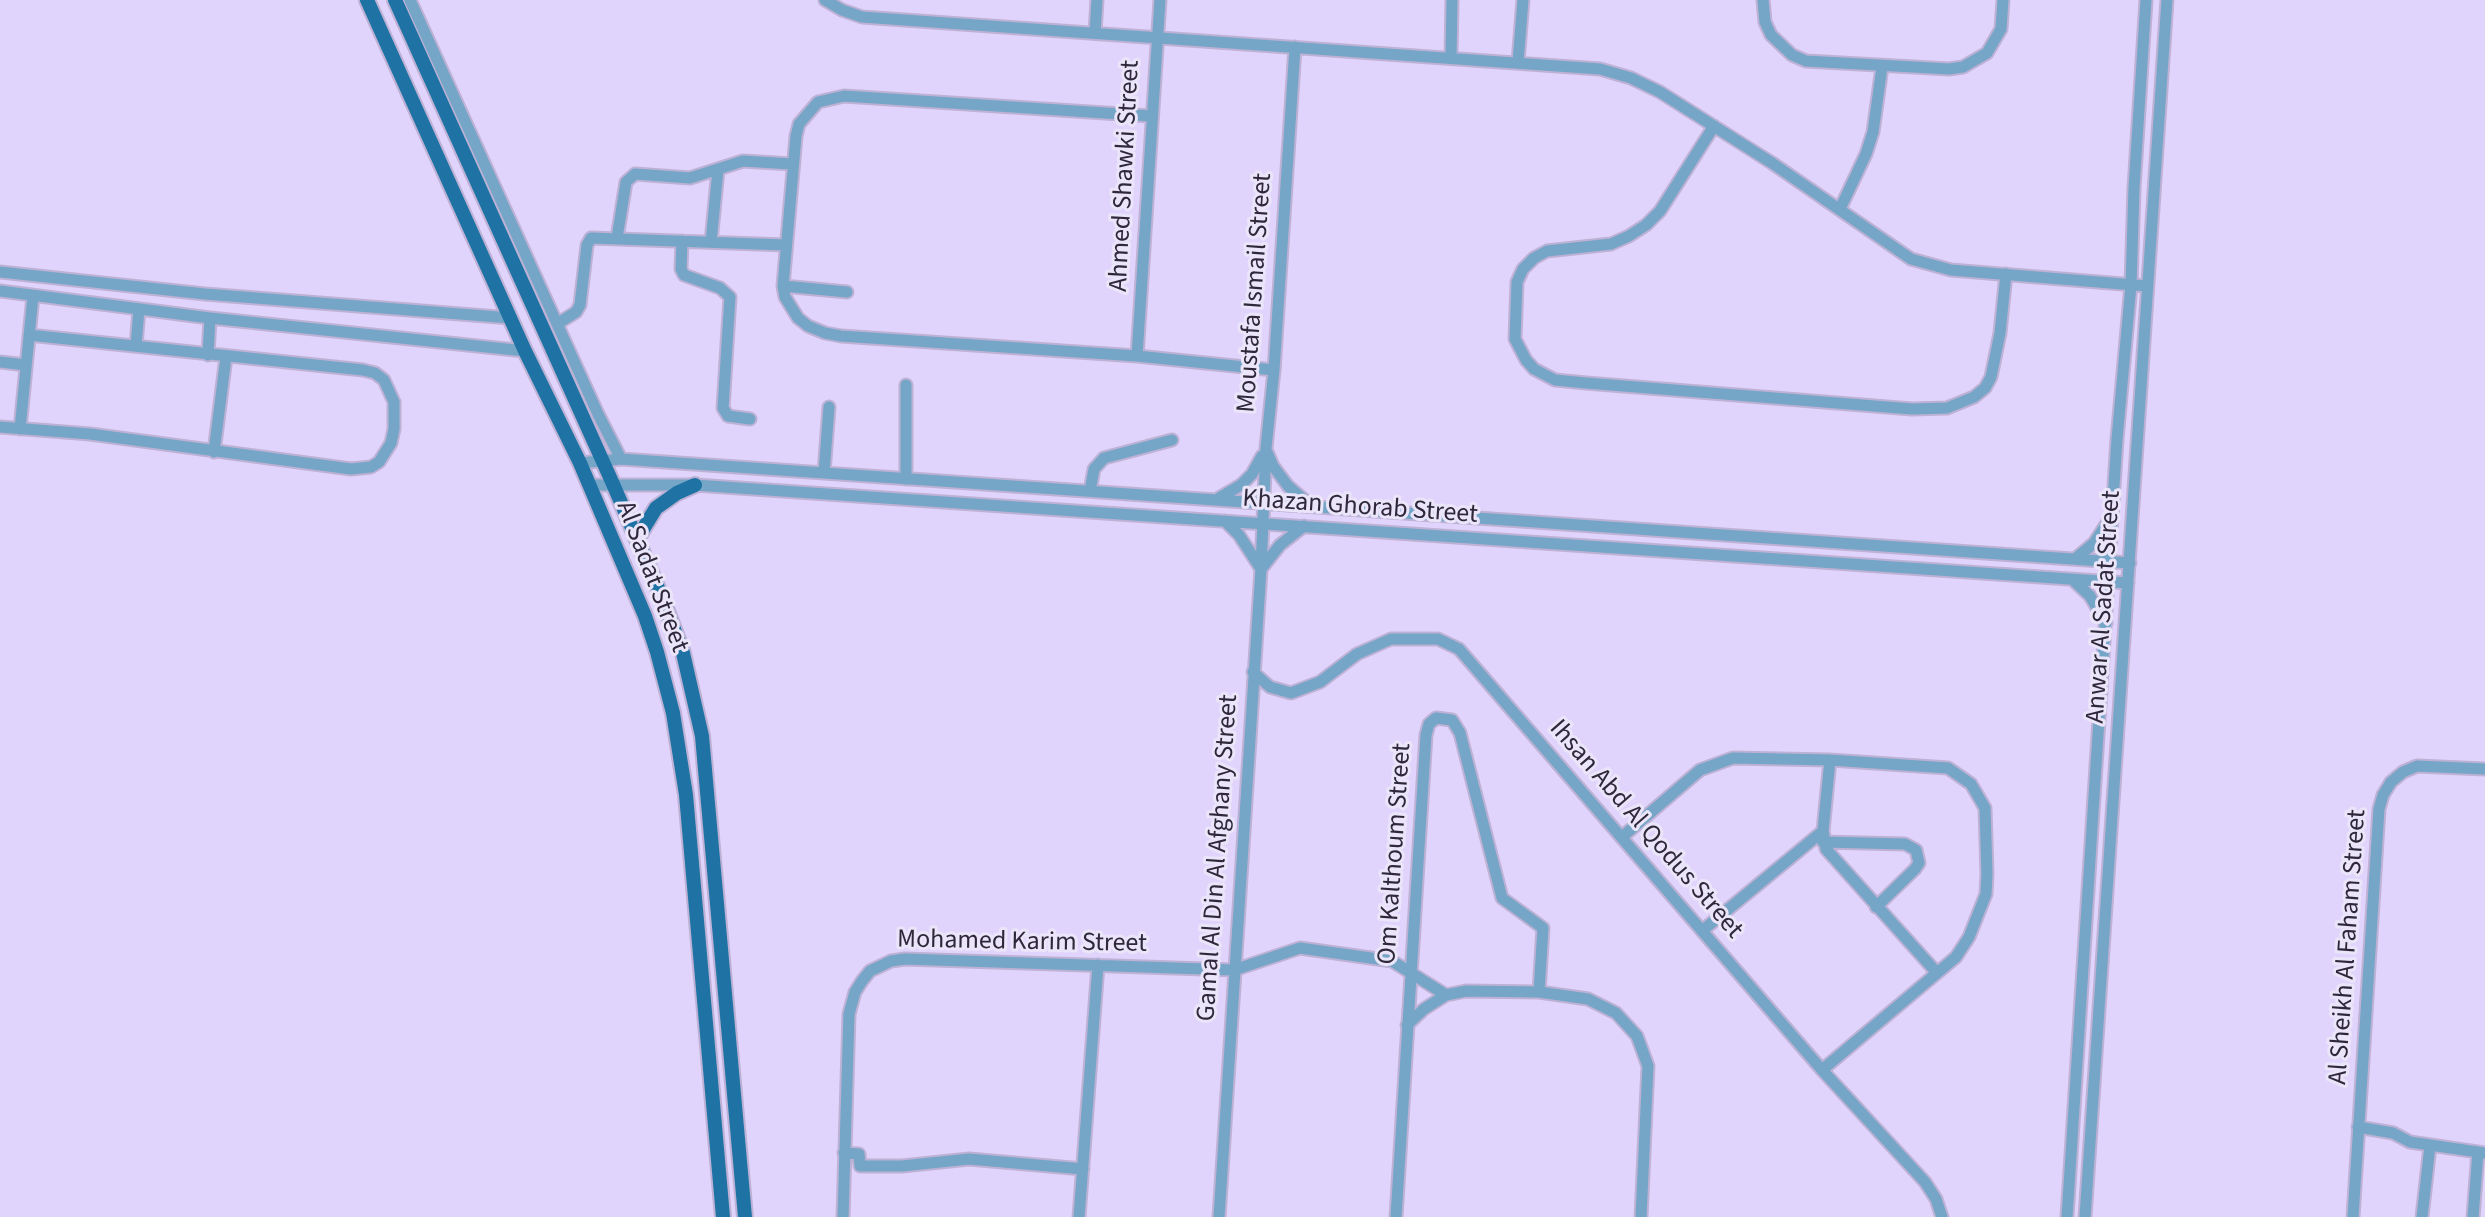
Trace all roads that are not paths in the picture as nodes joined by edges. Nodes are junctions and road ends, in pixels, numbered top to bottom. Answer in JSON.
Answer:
{"nodes":[{"id":1,"x":367,"y":0,"type":"edge"},
{"id":2,"x":395,"y":0,"type":"edge"},
{"id":3,"x":410,"y":0,"type":"edge"},
{"id":4,"x":825,"y":0,"type":"edge"},
{"id":5,"x":1097,"y":0,"type":"edge"},
{"id":6,"x":1160,"y":0,"type":"edge"},
{"id":7,"x":1452,"y":0,"type":"edge"},
{"id":8,"x":1523,"y":0,"type":"edge"},
{"id":9,"x":1763,"y":0,"type":"edge"},
{"id":10,"x":2003,"y":0,"type":"edge"},
{"id":11,"x":2146,"y":0,"type":"edge"},
{"id":12,"x":2167,"y":0,"type":"edge"},
{"id":13,"x":1095,"y":33,"type":"junction"},
{"id":14,"x":1156,"y":38,"type":"junction"},
{"id":15,"x":1295,"y":47,"type":"junction"},
{"id":16,"x":1451,"y":57,"type":"junction"},
{"id":17,"x":1518,"y":62,"type":"junction"},
{"id":18,"x":1882,"y":67,"type":"junction"},
{"id":19,"x":1151,"y":116,"type":"junction"},
{"id":20,"x":1714,"y":126,"type":"junction"},
{"id":21,"x":792,"y":164,"type":"junction"},
{"id":22,"x":718,"y":170,"type":"junction"},
{"id":23,"x":1840,"y":209,"type":"junction"},
{"id":24,"x":617,"y":238,"type":"junction"},
{"id":25,"x":682,"y":241,"type":"junction"},
{"id":26,"x":711,"y":242,"type":"junction"},
{"id":27,"x":786,"y":245,"type":"junction"},
{"id":28,"x":0,"y":272,"type":"edge"},
{"id":29,"x":2006,"y":274,"type":"junction"},
{"id":30,"x":2131,"y":285,"type":"junction"},
{"id":31,"x":783,"y":286,"type":"junction"},
{"id":32,"x":2147,"y":286,"type":"junction"},
{"id":33,"x":0,"y":291,"type":"edge"},
{"id":34,"x":847,"y":292,"type":"dead end"},
{"id":35,"x":33,"y":296,"type":"junction"},
{"id":36,"x":139,"y":309,"type":"junction"},
{"id":37,"x":210,"y":318,"type":"junction"},
{"id":38,"x":511,"y":318,"type":"junction"},
{"id":39,"x":557,"y":324,"type":"junction"},
{"id":40,"x":29,"y":335,"type":"junction"},
{"id":41,"x":136,"y":346,"type":"junction"},
{"id":42,"x":525,"y":351,"type":"junction"},
{"id":43,"x":208,"y":355,"type":"junction"},
{"id":44,"x":1137,"y":356,"type":"junction"},
{"id":45,"x":226,"y":357,"type":"junction"},
{"id":46,"x":0,"y":362,"type":"edge"},
{"id":47,"x":26,"y":365,"type":"junction"},
{"id":48,"x":1274,"y":370,"type":"junction"},
{"id":49,"x":906,"y":385,"type":"dead end"},
{"id":50,"x":829,"y":407,"type":"dead end"},
{"id":51,"x":750,"y":419,"type":"dead end"},
{"id":52,"x":0,"y":427,"type":"edge"},
{"id":53,"x":20,"y":429,"type":"junction"},
{"id":54,"x":1172,"y":440,"type":"dead end"},
{"id":55,"x":1266,"y":448,"type":"junction"},
{"id":56,"x":214,"y":452,"type":"junction"},
{"id":57,"x":602,"y":459,"type":"junction"},
{"id":58,"x":621,"y":459,"type":"junction"},
{"id":59,"x":580,"y":463,"type":"junction"},
{"id":60,"x":824,"y":473,"type":"junction"},
{"id":61,"x":906,"y":479,"type":"junction"},
{"id":62,"x":613,"y":484,"type":"junction"},
{"id":63,"x":589,"y":485,"type":"junction"},
{"id":64,"x":695,"y":485,"type":"junction"},
{"id":65,"x":1090,"y":491,"type":"junction"},
{"id":66,"x":1215,"y":500,"type":"junction"},
{"id":67,"x":1263,"y":501,"type":"junction"},
{"id":68,"x":1311,"y":506,"type":"junction"},
{"id":69,"x":2114,"y":513,"type":"junction"},
{"id":70,"x":1224,"y":521,"type":"junction"},
{"id":71,"x":1262,"y":523,"type":"junction"},
{"id":72,"x":1304,"y":526,"type":"junction"},
{"id":73,"x":1734,"y":535,"type":"junction"},
{"id":74,"x":637,"y":539,"type":"junction"},
{"id":75,"x":1733,"y":556,"type":"junction"},
{"id":76,"x":2075,"y":559,"type":"junction"},
{"id":77,"x":2111,"y":562,"type":"junction"},
{"id":78,"x":2130,"y":563,"type":"junction"},
{"id":79,"x":1261,"y":569,"type":"junction"},
{"id":80,"x":2073,"y":579,"type":"junction"},
{"id":81,"x":2109,"y":583,"type":"junction"},
{"id":82,"x":2128,"y":583,"type":"junction"},
{"id":83,"x":2107,"y":624,"type":"junction"},
{"id":84,"x":1253,"y":672,"type":"junction"},
{"id":85,"x":1830,"y":760,"type":"junction"},
{"id":86,"x":2485,"y":769,"type":"edge"},
{"id":87,"x":1823,"y":836,"type":"junction"},
{"id":88,"x":1622,"y":837,"type":"junction"},
{"id":89,"x":1876,"y":907,"type":"junction"},
{"id":90,"x":1703,"y":930,"type":"junction"},
{"id":91,"x":1098,"y":965,"type":"junction"},
{"id":92,"x":1234,"y":970,"type":"junction"},
{"id":93,"x":1410,"y":972,"type":"junction"},
{"id":94,"x":1937,"y":973,"type":"junction"},
{"id":95,"x":1539,"y":992,"type":"junction"},
{"id":96,"x":1446,"y":995,"type":"junction"},
{"id":97,"x":1407,"y":1025,"type":"junction"},
{"id":98,"x":1822,"y":1070,"type":"junction"},
{"id":99,"x":2358,"y":1127,"type":"junction"},
{"id":100,"x":2430,"y":1146,"type":"junction"},
{"id":101,"x":2481,"y":1152,"type":"edge"},
{"id":102,"x":844,"y":1153,"type":"junction"},
{"id":103,"x":1083,"y":1169,"type":"junction"},
{"id":104,"x":723,"y":1217,"type":"edge"},
{"id":105,"x":745,"y":1217,"type":"edge"},
{"id":106,"x":843,"y":1217,"type":"edge"},
{"id":107,"x":1079,"y":1217,"type":"edge"},
{"id":108,"x":1219,"y":1217,"type":"edge"},
{"id":109,"x":1396,"y":1217,"type":"edge"},
{"id":110,"x":1641,"y":1217,"type":"edge"},
{"id":111,"x":1942,"y":1217,"type":"edge"},
{"id":112,"x":2067,"y":1217,"type":"edge"},
{"id":113,"x":2085,"y":1217,"type":"edge"},
{"id":114,"x":2353,"y":1217,"type":"edge"},
{"id":115,"x":2422,"y":1217,"type":"edge"},
{"id":116,"x":2473,"y":1217,"type":"edge"}],
"edges":[{"from":1,"to":38,"type":"main road","name":"Al Sadat Street"},
{"from":2,"to":57,"type":"main road","name":"Al Sadat Street"},
{"from":3,"to":39,"type":"street"},
{"from":4,"to":13,"type":"street"},
{"from":5,"to":13,"type":"street"},
{"from":6,"to":14,"type":"street","name":"Ahmed Shawki Street"},
{"from":7,"to":16,"type":"street"},
{"from":8,"to":17,"type":"street"},
{"from":9,"to":18,"type":"street"},
{"from":10,"to":18,"type":"street"},
{"from":11,"to":30,"type":"street","name":"Anwar Al Sadat Street"},
{"from":12,"to":32,"type":"street","name":"Anwar Al Sadat Street"},
{"from":13,"to":14,"type":"street"},
{"from":14,"to":15,"type":"street"},
{"from":14,"to":19,"type":"street","name":"Ahmed Shawki Street"},
{"from":15,"to":16,"type":"street"},
{"from":15,"to":48,"type":"street","name":"Moustafa Ismail Street"},
{"from":16,"to":17,"type":"street"},
{"from":17,"to":20,"type":"street"},
{"from":18,"to":23,"type":"street"},
{"from":19,"to":21,"type":"street"},
{"from":19,"to":44,"type":"street","name":"Ahmed Shawki Street"},
{"from":20,"to":23,"type":"street"},
{"from":20,"to":29,"type":"street"},
{"from":21,"to":22,"type":"street"},
{"from":21,"to":27,"type":"street"},
{"from":22,"to":24,"type":"street"},
{"from":22,"to":26,"type":"street"},
{"from":23,"to":29,"type":"street"},
{"from":24,"to":25,"type":"street"},
{"from":24,"to":39,"type":"street"},
{"from":25,"to":26,"type":"street"},
{"from":25,"to":51,"type":"street"},
{"from":26,"to":27,"type":"street"},
{"from":27,"to":31,"type":"street"},
{"from":28,"to":38,"type":"street"},
{"from":29,"to":30,"type":"street"},
{"from":30,"to":32,"type":"street"},
{"from":30,"to":69,"type":"street","name":"Anwar Al Sadat Street"},
{"from":31,"to":34,"type":"street"},
{"from":31,"to":44,"type":"street"},
{"from":32,"to":78,"type":"street","name":"Anwar Al Sadat Street"},
{"from":33,"to":35,"type":"street"},
{"from":35,"to":36,"type":"street"},
{"from":35,"to":40,"type":"street"},
{"from":36,"to":37,"type":"street"},
{"from":36,"to":41,"type":"street"},
{"from":37,"to":42,"type":"street"},
{"from":37,"to":43,"type":"street"},
{"from":38,"to":42,"type":"main road","name":"Al Sadat Street"},
{"from":39,"to":58,"type":"street"},
{"from":40,"to":41,"type":"street"},
{"from":40,"to":47,"type":"street"},
{"from":41,"to":43,"type":"street"},
{"from":42,"to":59,"type":"main road","name":"Al Sadat Street"},
{"from":43,"to":45,"type":"street"},
{"from":44,"to":48,"type":"street"},
{"from":45,"to":56,"type":"street"},
{"from":45,"to":56,"type":"street"},
{"from":46,"to":47,"type":"street"},
{"from":47,"to":53,"type":"street"},
{"from":48,"to":55,"type":"street","name":"Moustafa Ismail Street"},
{"from":49,"to":61,"type":"street"},
{"from":50,"to":60,"type":"street"},
{"from":52,"to":53,"type":"street"},
{"from":53,"to":56,"type":"street"},
{"from":54,"to":65,"type":"street"},
{"from":55,"to":66,"type":"street"},
{"from":55,"to":67,"type":"street","name":"Moustafa Ismail Street"},
{"from":55,"to":68,"type":"street"},
{"from":57,"to":58,"type":"street","name":"Khazan Ghorab Street"},
{"from":57,"to":59,"type":"street","name":"Khazan Ghorab Street"},
{"from":57,"to":62,"type":"main road","name":"Al Sadat Street"},
{"from":58,"to":60,"type":"street","name":"Khazan Ghorab Street"},
{"from":59,"to":63,"type":"main road","name":"Al Sadat Street"},
{"from":60,"to":61,"type":"street","name":"Khazan Ghorab Street"},
{"from":61,"to":65,"type":"street","name":"Khazan Ghorab Street"},
{"from":62,"to":63,"type":"street","name":"Khazan Ghorab Street"},
{"from":62,"to":64,"type":"street","name":"Khazan Ghorab Street"},
{"from":62,"to":74,"type":"main road","name":"Al Sadat Street"},
{"from":63,"to":104,"type":"main road","name":"Al Sadat Street"},
{"from":64,"to":70,"type":"street","name":"Khazan Ghorab Street"},
{"from":64,"to":74,"type":"main road"},
{"from":65,"to":66,"type":"street","name":"Khazan Ghorab Street"},
{"from":66,"to":67,"type":"street","name":"Khazan Ghorab Street"},
{"from":67,"to":68,"type":"street","name":"Khazan Ghorab Street"},
{"from":67,"to":71,"type":"street","name":"Gamal Al Din Al Afghany Street"},
{"from":68,"to":73,"type":"street","name":"Khazan Ghorab Street"},
{"from":69,"to":76,"type":"street"},
{"from":69,"to":77,"type":"street","name":"Anwar Al Sadat Street"},
{"from":70,"to":71,"type":"street","name":"Khazan Ghorab Street"},
{"from":70,"to":79,"type":"street"},
{"from":71,"to":72,"type":"street","name":"Khazan Ghorab Street"},
{"from":71,"to":79,"type":"street","name":"Gamal Al Din Al Afghany Street"},
{"from":72,"to":75,"type":"street","name":"Khazan Ghorab Street"},
{"from":72,"to":79,"type":"street"},
{"from":73,"to":75,"type":"street"},
{"from":73,"to":76,"type":"street","name":"Khazan Ghorab Street"},
{"from":74,"to":105,"type":"main road","name":"Al Sadat Street"},
{"from":75,"to":80,"type":"street","name":"Khazan Ghorab Street"},
{"from":76,"to":77,"type":"street","name":"Khazan Ghorab Street"},
{"from":77,"to":78,"type":"street","name":"Khazan Ghorab Street"},
{"from":77,"to":81,"type":"street","name":"Anwar Al Sadat Street"},
{"from":78,"to":82,"type":"street","name":"Anwar Al Sadat Street"},
{"from":79,"to":84,"type":"street","name":"Gamal Al Din Al Afghany Street"},
{"from":80,"to":81,"type":"street","name":"Khazan Ghorab Street"},
{"from":80,"to":83,"type":"street"},
{"from":81,"to":82,"type":"street","name":"Khazan Ghorab Street"},
{"from":81,"to":83,"type":"street","name":"Anwar Al Sadat Street"},
{"from":82,"to":113,"type":"street","name":"Anwar Al Sadat Street"},
{"from":83,"to":112,"type":"street","name":"Anwar Al Sadat Street"},
{"from":84,"to":88,"type":"street","name":"Ihsan Abd Al Qodus Street"},
{"from":84,"to":92,"type":"street","name":"Gamal Al Din Al Afghany Street"},
{"from":85,"to":87,"type":"street"},
{"from":85,"to":88,"type":"street"},
{"from":85,"to":94,"type":"street"},
{"from":86,"to":99,"type":"street","name":"Al Sheikh Al Faham Street"},
{"from":87,"to":89,"type":"street"},
{"from":87,"to":89,"type":"street"},
{"from":87,"to":90,"type":"street"},
{"from":88,"to":90,"type":"street","name":"Ihsan Abd Al Qodus Street"},
{"from":89,"to":94,"type":"street"},
{"from":90,"to":98,"type":"street","name":"Ihsan Abd Al Qodus Street"},
{"from":91,"to":92,"type":"street","name":"Mohamed Karim Street"},
{"from":91,"to":102,"type":"street","name":"Mohamed Karim Street"},
{"from":91,"to":103,"type":"street"},
{"from":92,"to":93,"type":"street"},
{"from":92,"to":108,"type":"street","name":"Gamal Al Din Al Afghany Street"},
{"from":93,"to":95,"type":"street","name":"Om Kalthoum Street"},
{"from":93,"to":96,"type":"street"},
{"from":93,"to":97,"type":"street","name":"Om Kalthoum Street"},
{"from":94,"to":98,"type":"street"},
{"from":95,"to":96,"type":"street"},
{"from":95,"to":110,"type":"street"},
{"from":96,"to":97,"type":"street"},
{"from":97,"to":109,"type":"street","name":"Om Kalthoum Street"},
{"from":98,"to":111,"type":"street","name":"Ihsan Abd Al Qodus Street"},
{"from":99,"to":100,"type":"street"},
{"from":99,"to":114,"type":"street","name":"Al Sheikh Al Faham Street"},
{"from":100,"to":101,"type":"street"},
{"from":100,"to":115,"type":"street"},
{"from":101,"to":116,"type":"street"},
{"from":102,"to":103,"type":"street"},
{"from":102,"to":106,"type":"street","name":"Mohamed Karim Street"},
{"from":103,"to":107,"type":"street"}]}
